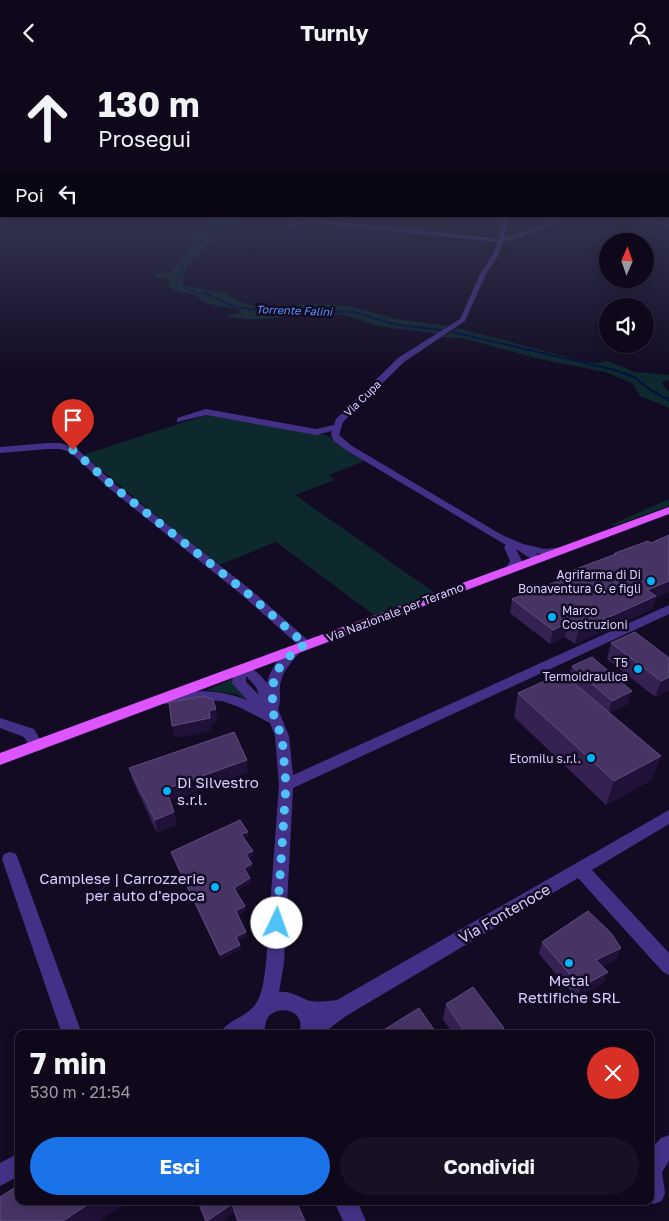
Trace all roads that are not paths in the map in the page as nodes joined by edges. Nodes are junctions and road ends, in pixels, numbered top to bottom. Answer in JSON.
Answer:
{"nodes":[{"id":1,"x":488,"y":266,"type":"edge"},
{"id":2,"x":180,"y":420,"type":"dead end"},
{"id":3,"x":336,"y":427,"type":"junction"},
{"id":4,"x":0,"y":450,"type":"edge"},
{"id":5,"x":669,"y":510,"type":"edge"},
{"id":6,"x":513,"y":546,"type":"junction"},
{"id":7,"x":562,"y":549,"type":"junction"},
{"id":8,"x":536,"y":559,"type":"junction"},
{"id":9,"x":512,"y":568,"type":"junction"},
{"id":10,"x":669,"y":610,"type":"edge"},
{"id":11,"x":301,"y":647,"type":"junction"},
{"id":12,"x":239,"y":670,"type":"junction"},
{"id":13,"x":159,"y":700,"type":"junction"},
{"id":14,"x":274,"y":719,"type":"junction"},
{"id":15,"x":0,"y":723,"type":"edge"},
{"id":16,"x":37,"y":746,"type":"junction"},
{"id":17,"x":0,"y":759,"type":"edge"},
{"id":18,"x":286,"y":785,"type":"junction"},
{"id":19,"x":669,"y":816,"type":"edge"},
{"id":20,"x":10,"y":859,"type":"dead end"},
{"id":21,"x":580,"y":868,"type":"junction"},
{"id":22,"x":275,"y":963,"type":"junction"},
{"id":23,"x":669,"y":965,"type":"edge"},
{"id":24,"x":297,"y":1004,"type":"junction"},
{"id":25,"x":339,"y":1009,"type":"junction"},
{"id":26,"x":259,"y":1019,"type":"edge"},
{"id":27,"x":71,"y":1030,"type":"edge"},
{"id":28,"x":238,"y":1030,"type":"edge"},
{"id":29,"x":310,"y":1030,"type":"edge"},
{"id":30,"x":313,"y":1030,"type":"edge"},
{"id":31,"x":669,"y":1146,"type":"edge"},
{"id":32,"x":654,"y":1163,"type":"edge"},
{"id":33,"x":15,"y":1166,"type":"edge"},
{"id":34,"x":0,"y":1175,"type":"edge"},
{"id":35,"x":347,"y":1205,"type":"edge"},
{"id":36,"x":355,"y":1221,"type":"edge"}],
"edges":[{"from":1,"to":3,"type":"street","name":"Via Cupa"},
{"from":2,"to":3,"type":"street"},
{"from":3,"to":6,"type":"street","name":"Via Cupa"},
{"from":4,"to":11,"type":"street"},
{"from":5,"to":7,"type":"main road","name":"Via Nazionale per Teramo"},
{"from":6,"to":7,"type":"street","name":"Via Cupa"},
{"from":6,"to":8,"type":"street","name":"Via Cupa"},
{"from":6,"to":9,"type":"street"},
{"from":7,"to":8,"type":"main road","name":"Via Nazionale per Teramo"},
{"from":8,"to":9,"type":"main road","name":"Via Nazionale per Teramo"},
{"from":9,"to":11,"type":"main road","name":"Via Nazionale per Teramo"},
{"from":10,"to":18,"type":"street"},
{"from":11,"to":12,"type":"main road","name":"Via Nazionale per Teramo"},
{"from":11,"to":14,"type":"street"},
{"from":12,"to":13,"type":"main road","name":"Via Nazionale per Teramo"},
{"from":12,"to":14,"type":"street"},
{"from":13,"to":14,"type":"street"},
{"from":13,"to":16,"type":"main road","name":"Via Nazionale per Teramo"},
{"from":14,"to":18,"type":"street"},
{"from":15,"to":16,"type":"street"},
{"from":16,"to":17,"type":"main road","name":"Via Nazionale per Teramo"},
{"from":18,"to":22,"type":"street"},
{"from":19,"to":21,"type":"street","name":"Via Fontenoce"},
{"from":20,"to":27,"type":"street"},
{"from":21,"to":23,"type":"street"},
{"from":21,"to":25,"type":"street","name":"Via Fontenoce"},
{"from":22,"to":24,"type":"street"},
{"from":22,"to":26,"type":"street"},
{"from":24,"to":25,"type":"street","name":"Via Fontenoce"},
{"from":24,"to":26,"type":"street","name":"Via Fontenoce"},
{"from":24,"to":29,"type":"street"},
{"from":25,"to":30,"type":"street","name":"Via Fontenoce"},
{"from":26,"to":28,"type":"street"},
{"from":31,"to":32,"type":"street"},
{"from":33,"to":34,"type":"street"},
{"from":35,"to":36,"type":"street"}]}
